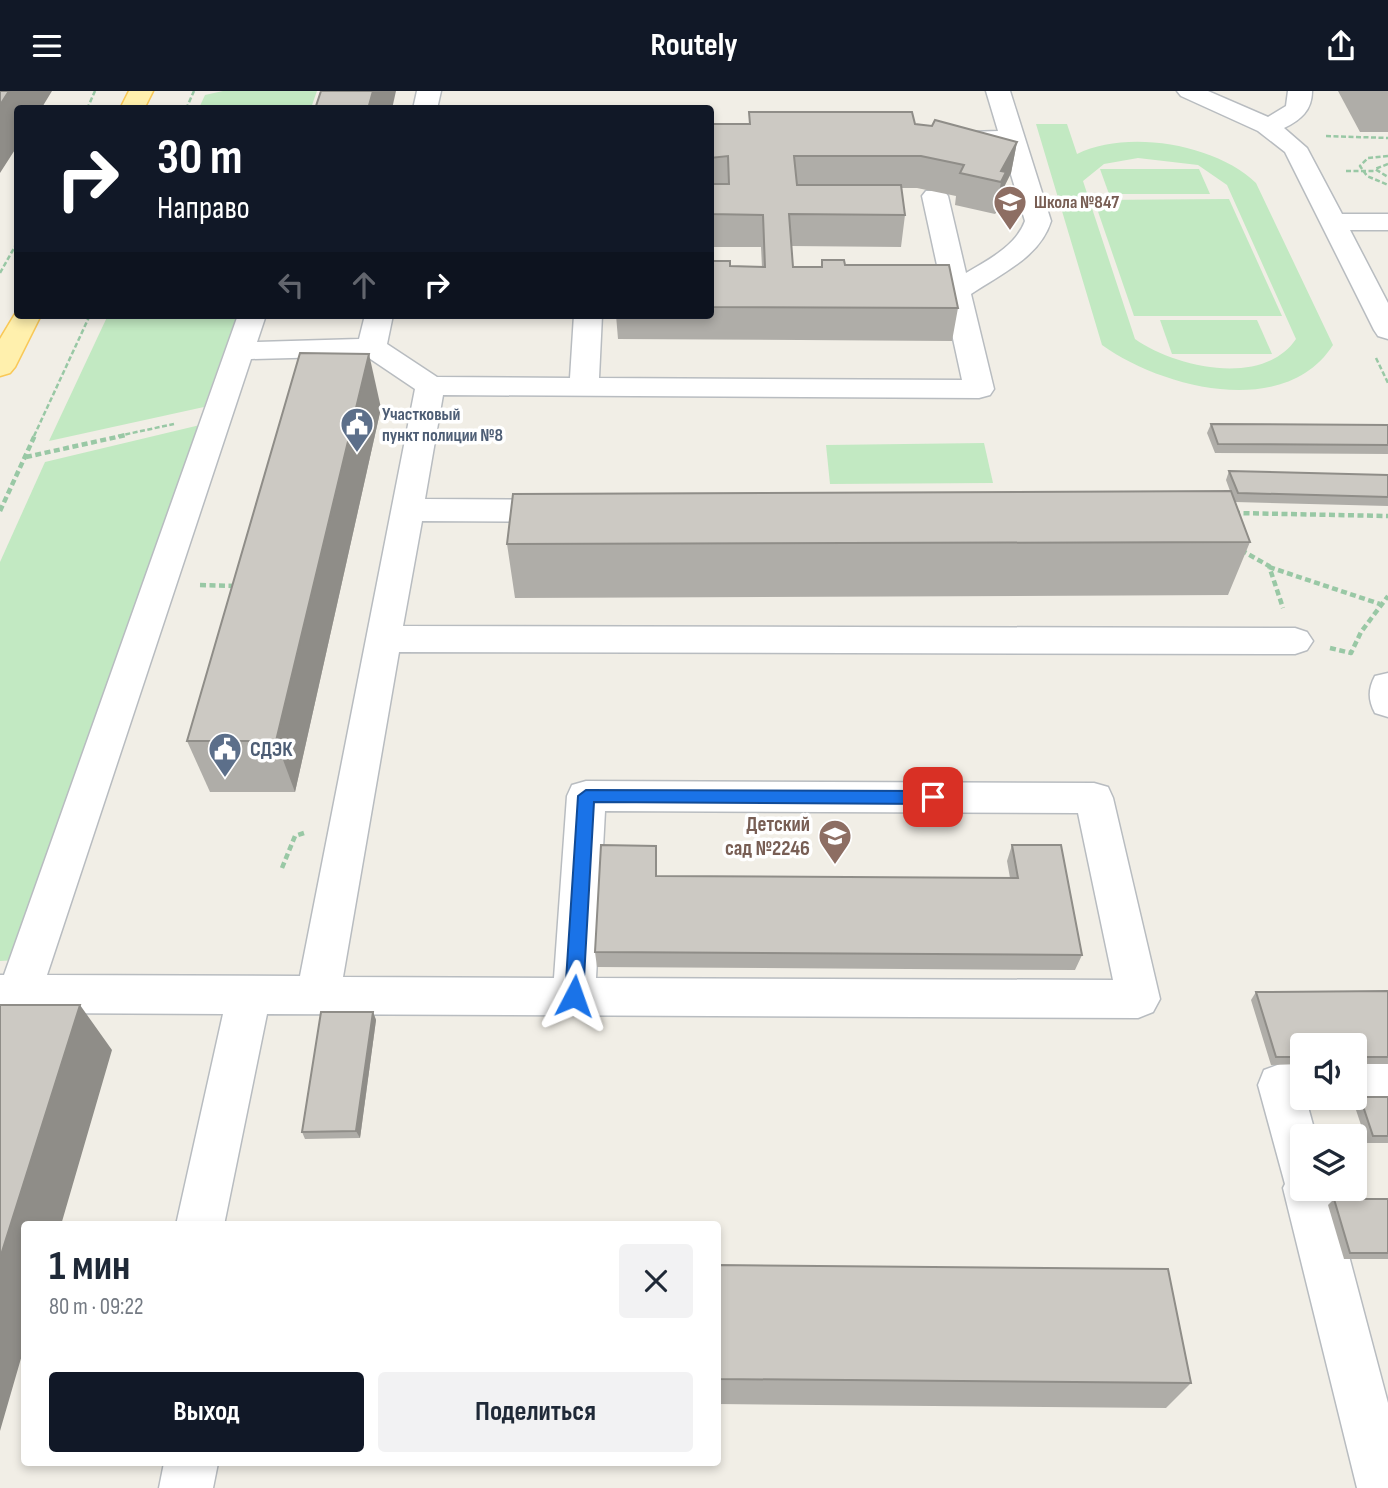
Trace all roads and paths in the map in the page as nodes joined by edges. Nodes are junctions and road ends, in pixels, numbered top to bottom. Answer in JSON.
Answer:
{"nodes":[{"id":1,"x":199,"y":91,"type":"edge"},
{"id":2,"x":998,"y":91,"type":"edge"},
{"id":3,"x":1189,"y":91,"type":"edge"},
{"id":4,"x":1300,"y":91,"type":"edge"},
{"id":5,"x":193,"y":92,"type":"edge"},
{"id":6,"x":1266,"y":125,"type":"junction"},
{"id":7,"x":1321,"y":136,"type":"dead end"},
{"id":8,"x":931,"y":138,"type":"edge"},
{"id":9,"x":1014,"y":138,"type":"junction"},
{"id":10,"x":1388,"y":138,"type":"edge"},
{"id":11,"x":1388,"y":156,"type":"edge"},
{"id":12,"x":1388,"y":163,"type":"edge"},
{"id":13,"x":1340,"y":171,"type":"dead end"},
{"id":14,"x":1362,"y":171,"type":"junction"},
{"id":15,"x":1377,"y":171,"type":"junction"},
{"id":16,"x":1388,"y":177,"type":"edge"},
{"id":17,"x":1388,"y":185,"type":"edge"},
{"id":18,"x":935,"y":197,"type":"edge"},
{"id":19,"x":1333,"y":222,"type":"junction"},
{"id":20,"x":1388,"y":222,"type":"edge"},
{"id":21,"x":14,"y":248,"type":"edge"},
{"id":22,"x":0,"y":274,"type":"edge"},
{"id":23,"x":956,"y":291,"type":"junction"},
{"id":24,"x":25,"y":319,"type":"edge"},
{"id":25,"x":88,"y":319,"type":"edge"},
{"id":26,"x":251,"y":319,"type":"edge"},
{"id":27,"x":588,"y":319,"type":"edge"},
{"id":28,"x":1388,"y":330,"type":"edge"},
{"id":29,"x":376,"y":331,"type":"edge"},
{"id":30,"x":240,"y":351,"type":"junction"},
{"id":31,"x":0,"y":367,"type":"edge"},
{"id":32,"x":430,"y":386,"type":"junction"},
{"id":33,"x":584,"y":387,"type":"junction"},
{"id":34,"x":218,"y":414,"type":"junction"},
{"id":35,"x":25,"y":457,"type":"junction"},
{"id":36,"x":407,"y":510,"type":"junction"},
{"id":37,"x":0,"y":511,"type":"edge"},
{"id":38,"x":600,"y":511,"type":"edge"},
{"id":39,"x":1230,"y":513,"type":"edge"},
{"id":40,"x":1388,"y":516,"type":"edge"},
{"id":41,"x":1234,"y":546,"type":"edge"},
{"id":42,"x":1269,"y":566,"type":"junction"},
{"id":43,"x":161,"y":584,"type":"junction"},
{"id":44,"x":240,"y":586,"type":"edge"},
{"id":45,"x":1388,"y":596,"type":"edge"},
{"id":46,"x":1380,"y":604,"type":"junction"},
{"id":47,"x":383,"y":639,"type":"junction"},
{"id":48,"x":1295,"y":642,"type":"joint"},
{"id":49,"x":1351,"y":653,"type":"dead end"},
{"id":50,"x":1388,"y":686,"type":"edge"},
{"id":51,"x":1388,"y":703,"type":"edge"},
{"id":52,"x":11,"y":994,"type":"edge"},
{"id":53,"x":249,"y":995,"type":"junction"},
{"id":54,"x":318,"y":995,"type":"junction"},
{"id":55,"x":574,"y":996,"type":"junction"},
{"id":56,"x":0,"y":1050,"type":"edge"},
{"id":57,"x":1290,"y":1084,"type":"edge"},
{"id":58,"x":1367,"y":1084,"type":"edge"},
{"id":59,"x":1388,"y":1084,"type":"edge"},
{"id":60,"x":1290,"y":1124,"type":"edge"},
{"id":61,"x":1310,"y":1201,"type":"edge"},
{"id":62,"x":201,"y":1221,"type":"edge"},
{"id":63,"x":190,"y":1466,"type":"edge"},
{"id":64,"x":186,"y":1488,"type":"edge"},
{"id":65,"x":1384,"y":1488,"type":"edge"}],
"edges":[{"from":1,"to":5,"type":"path"},
{"from":2,"to":9,"type":"street"},
{"from":3,"to":6,"type":"street"},
{"from":4,"to":6,"type":"street"},
{"from":6,"to":19,"type":"street"},
{"from":7,"to":10,"type":"path"},
{"from":8,"to":9,"type":"street"},
{"from":9,"to":23,"type":"street"},
{"from":11,"to":14,"type":"path"},
{"from":12,"to":15,"type":"path"},
{"from":13,"to":14,"type":"path"},
{"from":14,"to":15,"type":"path"},
{"from":14,"to":17,"type":"path"},
{"from":15,"to":16,"type":"path"},
{"from":18,"to":23,"type":"street"},
{"from":19,"to":20,"type":"street"},
{"from":19,"to":28,"type":"street"},
{"from":21,"to":22,"type":"path"},
{"from":23,"to":33,"type":"street"},
{"from":24,"to":31,"type":"main road"},
{"from":25,"to":35,"type":"path"},
{"from":26,"to":30,"type":"street"},
{"from":27,"to":33,"type":"street"},
{"from":29,"to":30,"type":"street"},
{"from":29,"to":32,"type":"street"},
{"from":30,"to":34,"type":"street"},
{"from":32,"to":33,"type":"street"},
{"from":32,"to":36,"type":"street"},
{"from":34,"to":35,"type":"path"},
{"from":34,"to":43,"type":"street"},
{"from":35,"to":37,"type":"path"},
{"from":36,"to":38,"type":"street"},
{"from":36,"to":47,"type":"street"},
{"from":39,"to":40,"type":"path"},
{"from":41,"to":42,"type":"path"},
{"from":42,"to":46,"type":"path"},
{"from":42,"to":48,"type":"path"},
{"from":43,"to":44,"type":"path"},
{"from":43,"to":52,"type":"street"},
{"from":45,"to":46,"type":"path"},
{"from":46,"to":49,"type":"path"},
{"from":47,"to":48,"type":"street"},
{"from":47,"to":54,"type":"street"},
{"from":50,"to":51,"type":"street"},
{"from":52,"to":53,"type":"street"},
{"from":52,"to":56,"type":"street"},
{"from":53,"to":54,"type":"street"},
{"from":53,"to":62,"type":"street"},
{"from":54,"to":55,"type":"street"},
{"from":55,"to":55,"type":"street"},
{"from":57,"to":60,"type":"street"},
{"from":58,"to":59,"type":"street"},
{"from":61,"to":65,"type":"street"},
{"from":63,"to":64,"type":"street"}]}
